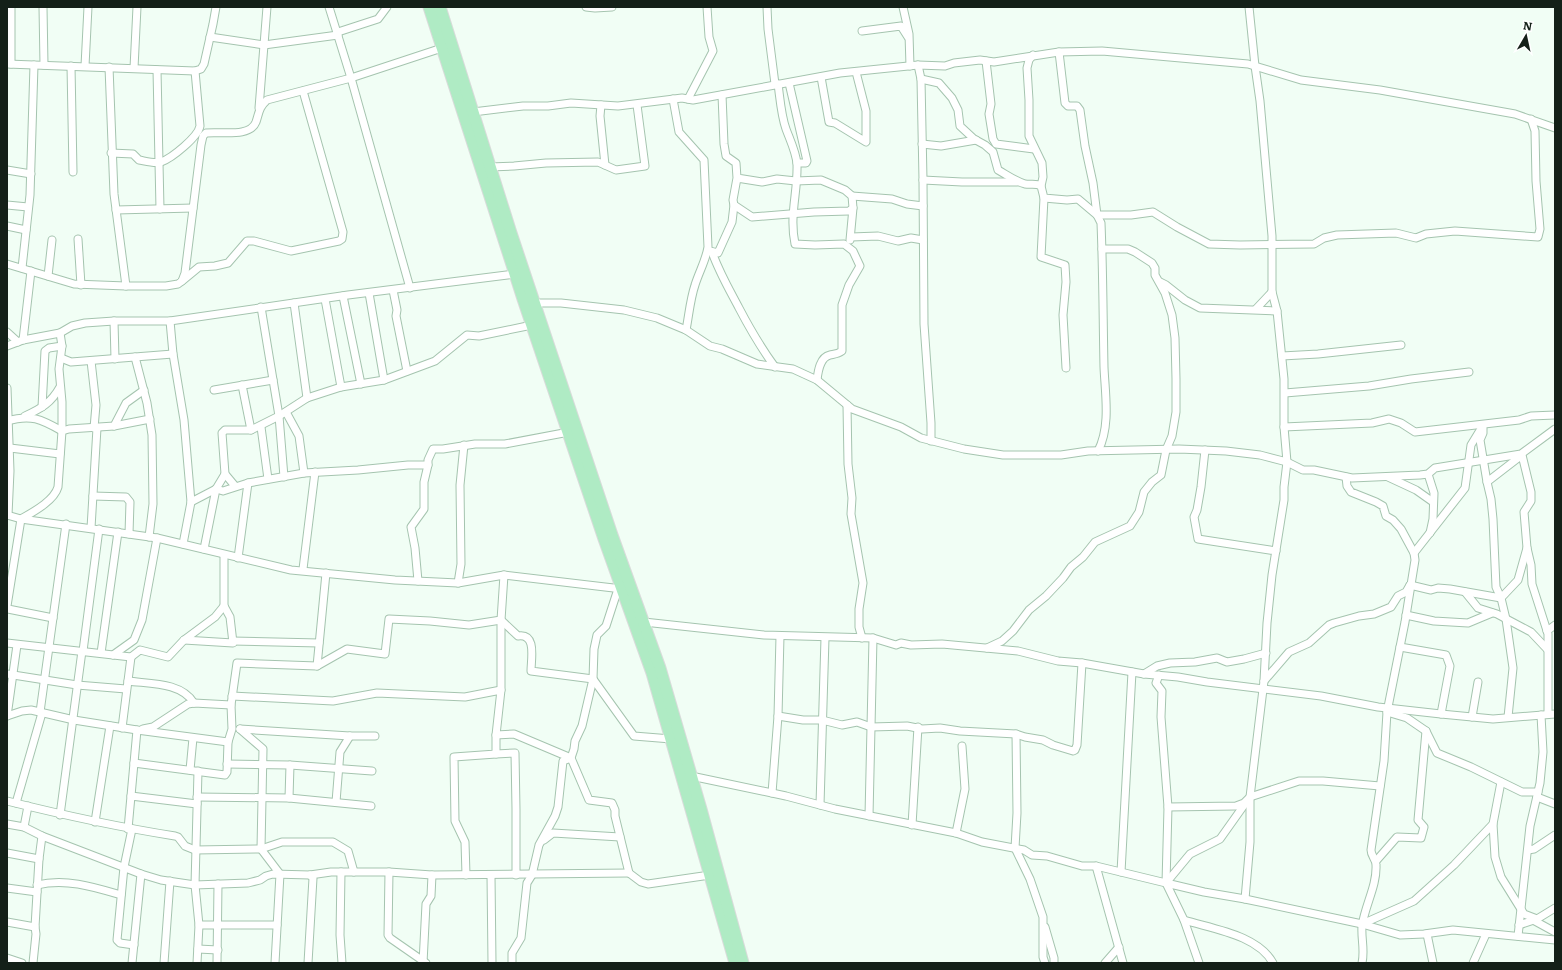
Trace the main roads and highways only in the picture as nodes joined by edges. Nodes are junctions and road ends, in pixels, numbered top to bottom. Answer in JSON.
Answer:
{"nodes":[{"id":1,"x":429,"y":7,"type":"edge"},
{"id":2,"x":440,"y":7,"type":"edge"},
{"id":3,"x":447,"y":47,"type":"junction"},
{"id":4,"x":735,"y":963,"type":"edge"},
{"id":5,"x":743,"y":963,"type":"edge"}],
"edges":[{"from":1,"to":3,"type":"highway"},
{"from":2,"to":3,"type":"highway"},
{"from":3,"to":4,"type":"highway"},
{"from":3,"to":5,"type":"highway"}]}
